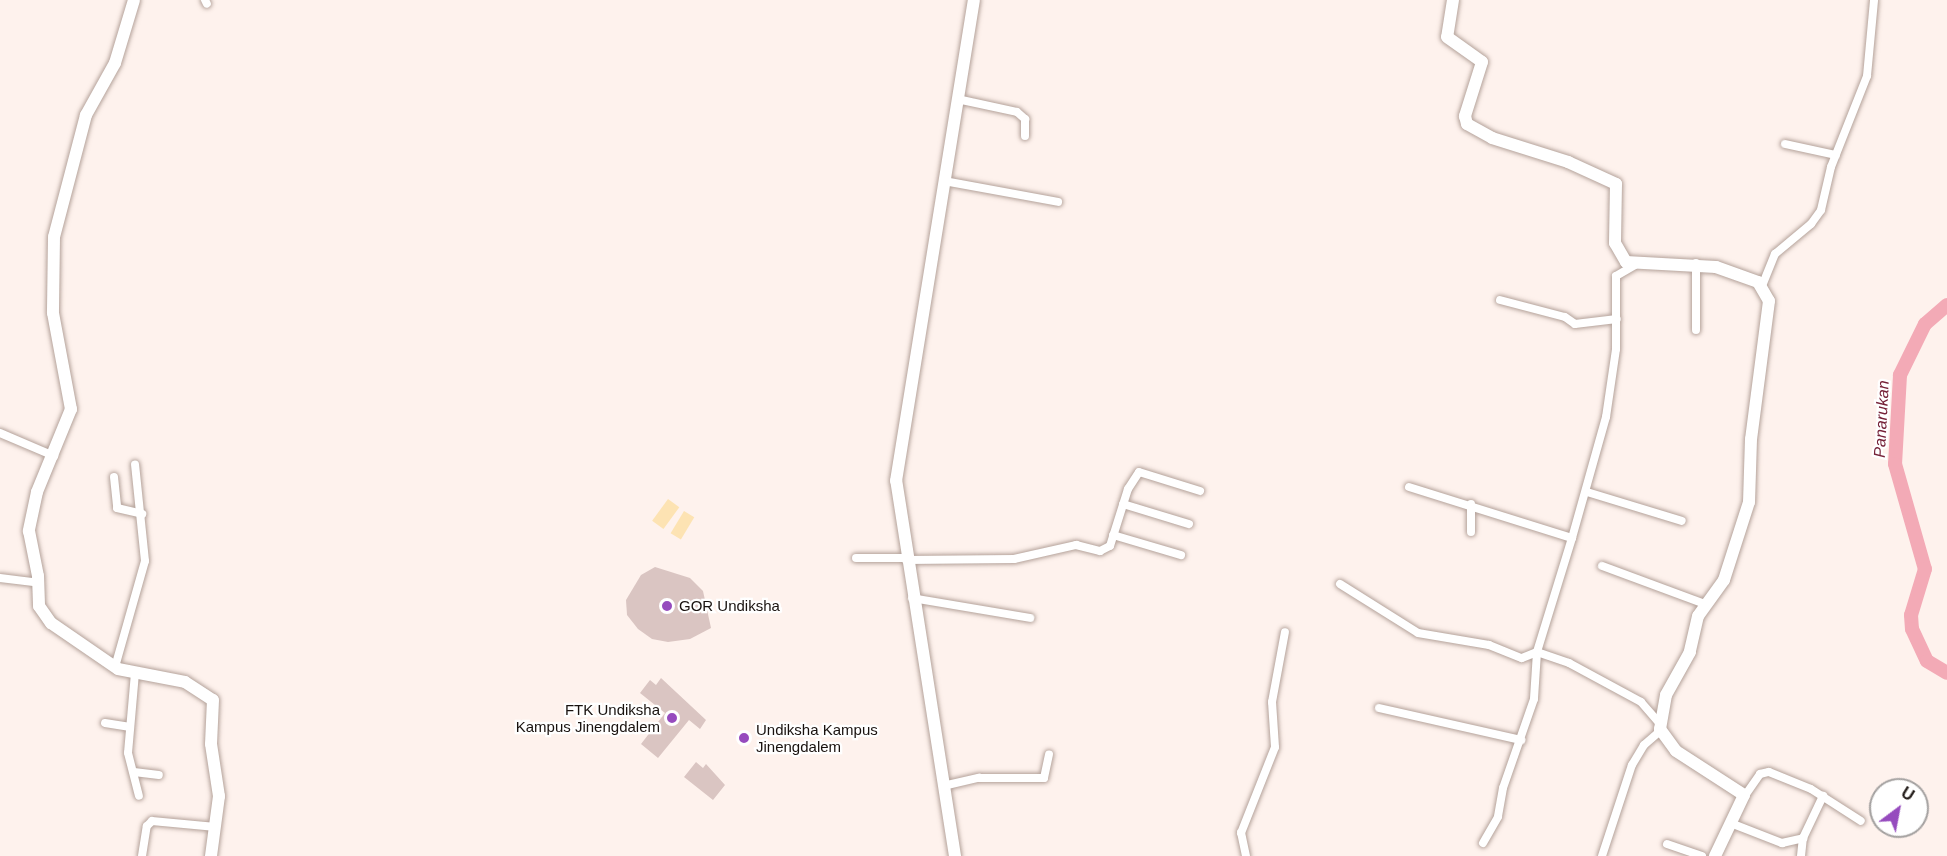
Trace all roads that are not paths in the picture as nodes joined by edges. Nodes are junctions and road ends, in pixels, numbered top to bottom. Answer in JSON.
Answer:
{"nodes":[{"id":1,"x":134,"y":0,"type":"edge"},
{"id":2,"x":974,"y":0,"type":"edge"},
{"id":3,"x":1453,"y":0,"type":"edge"},
{"id":4,"x":1874,"y":0,"type":"edge"},
{"id":5,"x":957,"y":99,"type":"junction"},
{"id":6,"x":1025,"y":136,"type":"dead end"},
{"id":7,"x":1785,"y":144,"type":"dead end"},
{"id":8,"x":1836,"y":155,"type":"junction"},
{"id":9,"x":944,"y":181,"type":"junction"},
{"id":10,"x":1058,"y":202,"type":"dead end"},
{"id":11,"x":1696,"y":263,"type":"junction"},
{"id":12,"x":1635,"y":265,"type":"junction"},
{"id":13,"x":1762,"y":286,"type":"junction"},
{"id":14,"x":1500,"y":300,"type":"dead end"},
{"id":15,"x":1617,"y":319,"type":"junction"},
{"id":16,"x":1696,"y":330,"type":"dead end"},
{"id":17,"x":0,"y":433,"type":"edge"},
{"id":18,"x":54,"y":456,"type":"junction"},
{"id":19,"x":135,"y":465,"type":"dead end"},
{"id":20,"x":114,"y":477,"type":"dead end"},
{"id":21,"x":1408,"y":487,"type":"dead end"},
{"id":22,"x":1200,"y":491,"type":"dead end"},
{"id":23,"x":1587,"y":492,"type":"junction"},
{"id":24,"x":1123,"y":504,"type":"junction"},
{"id":25,"x":1471,"y":504,"type":"junction"},
{"id":26,"x":142,"y":514,"type":"junction"},
{"id":27,"x":1682,"y":521,"type":"dead end"},
{"id":28,"x":1189,"y":524,"type":"dead end"},
{"id":29,"x":1470,"y":532,"type":"dead end"},
{"id":30,"x":1113,"y":535,"type":"junction"},
{"id":31,"x":1572,"y":538,"type":"junction"},
{"id":32,"x":1180,"y":555,"type":"dead end"},
{"id":33,"x":856,"y":558,"type":"dead end"},
{"id":34,"x":906,"y":559,"type":"junction"},
{"id":35,"x":1602,"y":566,"type":"dead end"},
{"id":36,"x":0,"y":578,"type":"edge"},
{"id":37,"x":38,"y":583,"type":"junction"},
{"id":38,"x":1340,"y":584,"type":"dead end"},
{"id":39,"x":912,"y":598,"type":"junction"},
{"id":40,"x":1705,"y":604,"type":"junction"},
{"id":41,"x":1030,"y":618,"type":"dead end"},
{"id":42,"x":1285,"y":632,"type":"dead end"},
{"id":43,"x":1537,"y":652,"type":"junction"},
{"id":44,"x":115,"y":667,"type":"junction"},
{"id":45,"x":135,"y":673,"type":"junction"},
{"id":46,"x":1379,"y":708,"type":"dead end"},
{"id":47,"x":105,"y":723,"type":"dead end"},
{"id":48,"x":129,"y":727,"type":"junction"},
{"id":49,"x":1661,"y":728,"type":"junction"},
{"id":50,"x":1521,"y":740,"type":"junction"},
{"id":51,"x":1049,"y":755,"type":"dead end"},
{"id":52,"x":134,"y":772,"type":"junction"},
{"id":53,"x":159,"y":775,"type":"dead end"},
{"id":54,"x":943,"y":786,"type":"junction"},
{"id":55,"x":139,"y":796,"type":"dead end"},
{"id":56,"x":1823,"y":796,"type":"junction"},
{"id":57,"x":1744,"y":797,"type":"junction"},
{"id":58,"x":1861,"y":821,"type":"dead end"},
{"id":59,"x":1733,"y":824,"type":"junction"},
{"id":60,"x":216,"y":827,"type":"junction"},
{"id":61,"x":1803,"y":838,"type":"junction"},
{"id":62,"x":1484,"y":843,"type":"dead end"},
{"id":63,"x":1667,"y":844,"type":"dead end"},
{"id":64,"x":1684,"y":853,"type":"edge"},
{"id":65,"x":142,"y":856,"type":"edge"},
{"id":66,"x":211,"y":856,"type":"edge"},
{"id":67,"x":955,"y":856,"type":"edge"},
{"id":68,"x":1246,"y":856,"type":"edge"},
{"id":69,"x":1602,"y":856,"type":"edge"},
{"id":70,"x":1702,"y":856,"type":"edge"},
{"id":71,"x":1715,"y":856,"type":"edge"},
{"id":72,"x":1801,"y":856,"type":"edge"}],
"edges":[{"from":1,"to":18,"type":"street"},
{"from":2,"to":5,"type":"street"},
{"from":3,"to":12,"type":"street"},
{"from":4,"to":8,"type":"street"},
{"from":5,"to":6,"type":"street"},
{"from":5,"to":9,"type":"street"},
{"from":7,"to":8,"type":"street"},
{"from":8,"to":13,"type":"street"},
{"from":9,"to":10,"type":"street"},
{"from":9,"to":34,"type":"street"},
{"from":11,"to":12,"type":"street"},
{"from":11,"to":13,"type":"street"},
{"from":11,"to":16,"type":"street"},
{"from":12,"to":15,"type":"street"},
{"from":13,"to":40,"type":"street"},
{"from":14,"to":15,"type":"street"},
{"from":15,"to":23,"type":"street"},
{"from":17,"to":18,"type":"street"},
{"from":18,"to":37,"type":"street"},
{"from":19,"to":26,"type":"street"},
{"from":20,"to":26,"type":"street"},
{"from":21,"to":25,"type":"street"},
{"from":22,"to":24,"type":"street"},
{"from":23,"to":27,"type":"street"},
{"from":23,"to":31,"type":"street"},
{"from":24,"to":28,"type":"street"},
{"from":24,"to":30,"type":"street"},
{"from":25,"to":29,"type":"street"},
{"from":25,"to":31,"type":"street"},
{"from":26,"to":44,"type":"street"},
{"from":30,"to":32,"type":"street"},
{"from":30,"to":34,"type":"street"},
{"from":31,"to":43,"type":"street"},
{"from":33,"to":34,"type":"street"},
{"from":34,"to":39,"type":"street"},
{"from":35,"to":40,"type":"street"},
{"from":36,"to":37,"type":"street"},
{"from":37,"to":44,"type":"street"},
{"from":38,"to":43,"type":"street"},
{"from":39,"to":41,"type":"street"},
{"from":39,"to":54,"type":"street"},
{"from":40,"to":49,"type":"street"},
{"from":42,"to":68,"type":"street"},
{"from":43,"to":49,"type":"street"},
{"from":43,"to":50,"type":"street"},
{"from":44,"to":45,"type":"street"},
{"from":45,"to":48,"type":"street"},
{"from":45,"to":60,"type":"street"},
{"from":46,"to":50,"type":"street"},
{"from":47,"to":48,"type":"street"},
{"from":48,"to":52,"type":"street"},
{"from":49,"to":57,"type":"street"},
{"from":49,"to":69,"type":"street"},
{"from":50,"to":62,"type":"street"},
{"from":51,"to":54,"type":"street"},
{"from":52,"to":53,"type":"street"},
{"from":52,"to":55,"type":"street"},
{"from":54,"to":67,"type":"street"},
{"from":56,"to":57,"type":"street"},
{"from":56,"to":58,"type":"street"},
{"from":56,"to":61,"type":"street"},
{"from":57,"to":59,"type":"street"},
{"from":59,"to":61,"type":"street"},
{"from":59,"to":71,"type":"street"},
{"from":60,"to":65,"type":"street"},
{"from":60,"to":66,"type":"street"},
{"from":61,"to":72,"type":"street"},
{"from":63,"to":64,"type":"street"},
{"from":64,"to":70,"type":"street"}]}
